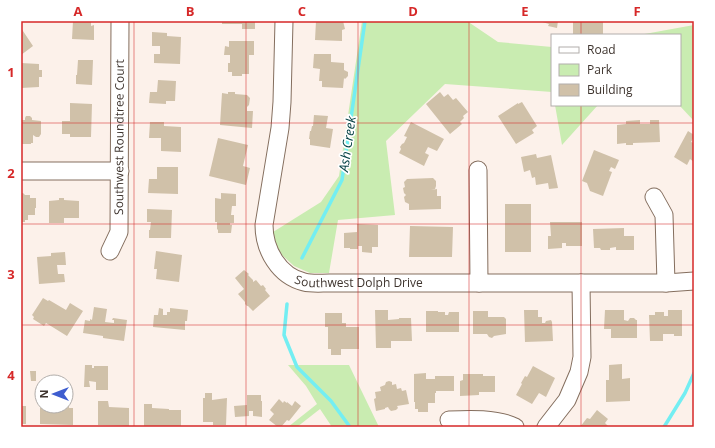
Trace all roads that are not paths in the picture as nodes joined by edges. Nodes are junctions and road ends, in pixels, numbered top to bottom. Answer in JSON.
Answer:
{"nodes":[{"id":1,"x":120,"y":21,"type":"edge"},
{"id":2,"x":284,"y":21,"type":"edge"},
{"id":3,"x":478,"y":170,"type":"dead end"},
{"id":4,"x":21,"y":171,"type":"edge"},
{"id":5,"x":120,"y":171,"type":"junction"},
{"id":6,"x":654,"y":197,"type":"dead end"},
{"id":7,"x":110,"y":251,"type":"dead end"},
{"id":8,"x":694,"y":281,"type":"edge"},
{"id":9,"x":479,"y":283,"type":"junction"},
{"id":10,"x":581,"y":283,"type":"junction"},
{"id":11,"x":666,"y":283,"type":"junction"},
{"id":12,"x":449,"y":420,"type":"dead end"},
{"id":13,"x":515,"y":427,"type":"edge"},
{"id":14,"x":546,"y":427,"type":"edge"}],
"edges":[{"from":1,"to":5,"type":"street","name":"Southwest Roundtree Court"},
{"from":2,"to":9,"type":"street","name":"Southwest Dolph Drive"},
{"from":3,"to":9,"type":"street"},
{"from":4,"to":5,"type":"street"},
{"from":5,"to":7,"type":"street","name":"Southwest Roundtree Court"},
{"from":6,"to":11,"type":"street"},
{"from":8,"to":11,"type":"street","name":"Southwest Dolph Drive"},
{"from":9,"to":10,"type":"street","name":"Southwest Dolph Drive"},
{"from":10,"to":11,"type":"street","name":"Southwest Dolph Drive"},
{"from":10,"to":14,"type":"street"},
{"from":12,"to":13,"type":"street"}]}
